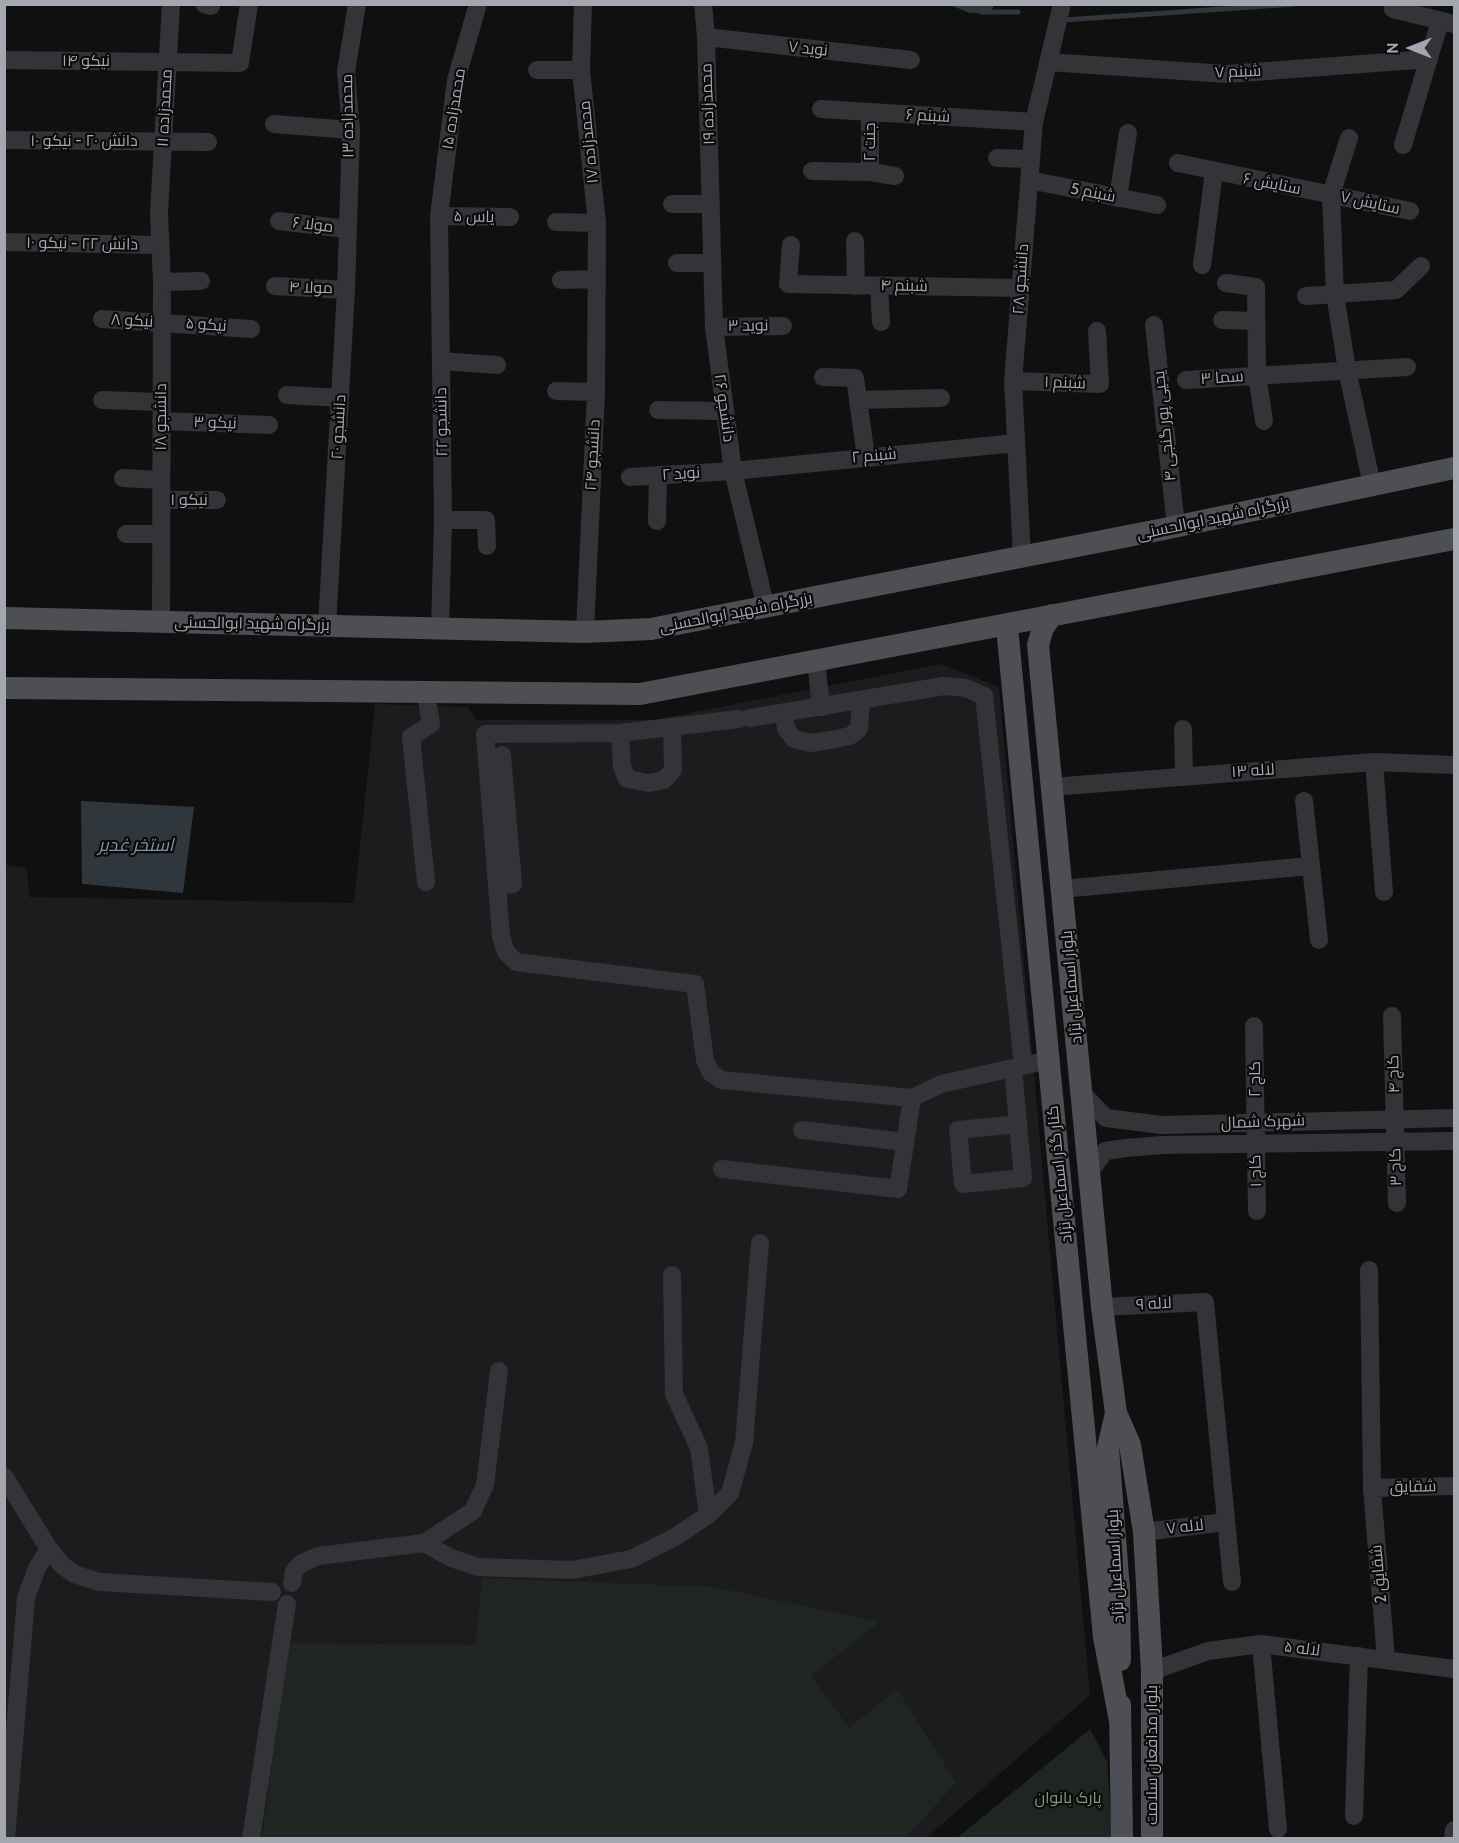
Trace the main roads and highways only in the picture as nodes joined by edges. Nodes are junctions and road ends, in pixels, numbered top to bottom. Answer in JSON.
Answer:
{"nodes":[{"id":1,"x":1455,"y":468,"type":"edge"},
{"id":2,"x":1455,"y":539,"type":"edge"},
{"id":3,"x":1052,"y":615,"type":"junction"},
{"id":4,"x":4,"y":618,"type":"edge"},
{"id":5,"x":1007,"y":627,"type":"junction"},
{"id":6,"x":960,"y":633,"type":"junction"},
{"id":7,"x":1038,"y":645,"type":"junction"},
{"id":8,"x":4,"y":688,"type":"edge"},
{"id":9,"x":1116,"y":1413,"type":"junction"},
{"id":10,"x":1152,"y":1671,"type":"joint"},
{"id":11,"x":1120,"y":1721,"type":"junction"},
{"id":12,"x":1122,"y":1839,"type":"edge"},
{"id":13,"x":1152,"y":1839,"type":"edge"}],
"edges":[{"from":1,"to":4,"type":"main road","name":"بزرگراه شهید ابوالحسنی"},
{"from":2,"to":3,"type":"main road"},
{"from":3,"to":6,"type":"main road"},
{"from":3,"to":7,"type":"main road"},
{"from":5,"to":6,"type":"main road"},
{"from":5,"to":7,"type":"main road"},
{"from":5,"to":11,"type":"main road","name":"کنار گذر اسماعیل نژاد"},
{"from":6,"to":8,"type":"main road"},
{"from":7,"to":9,"type":"main road","name":"بلوار اسماعیل نژاد"},
{"from":9,"to":10,"type":"main road","name":"بلوار اسماعیل نژاد"},
{"from":9,"to":11,"type":"main road","name":"بلوار اسماعیل نژاد"},
{"from":10,"to":13,"type":"main road","name":"بلوار مدافعان سلامت"},
{"from":11,"to":12,"type":"main road","name":"بلوار مدافعان سلامت"}]}
